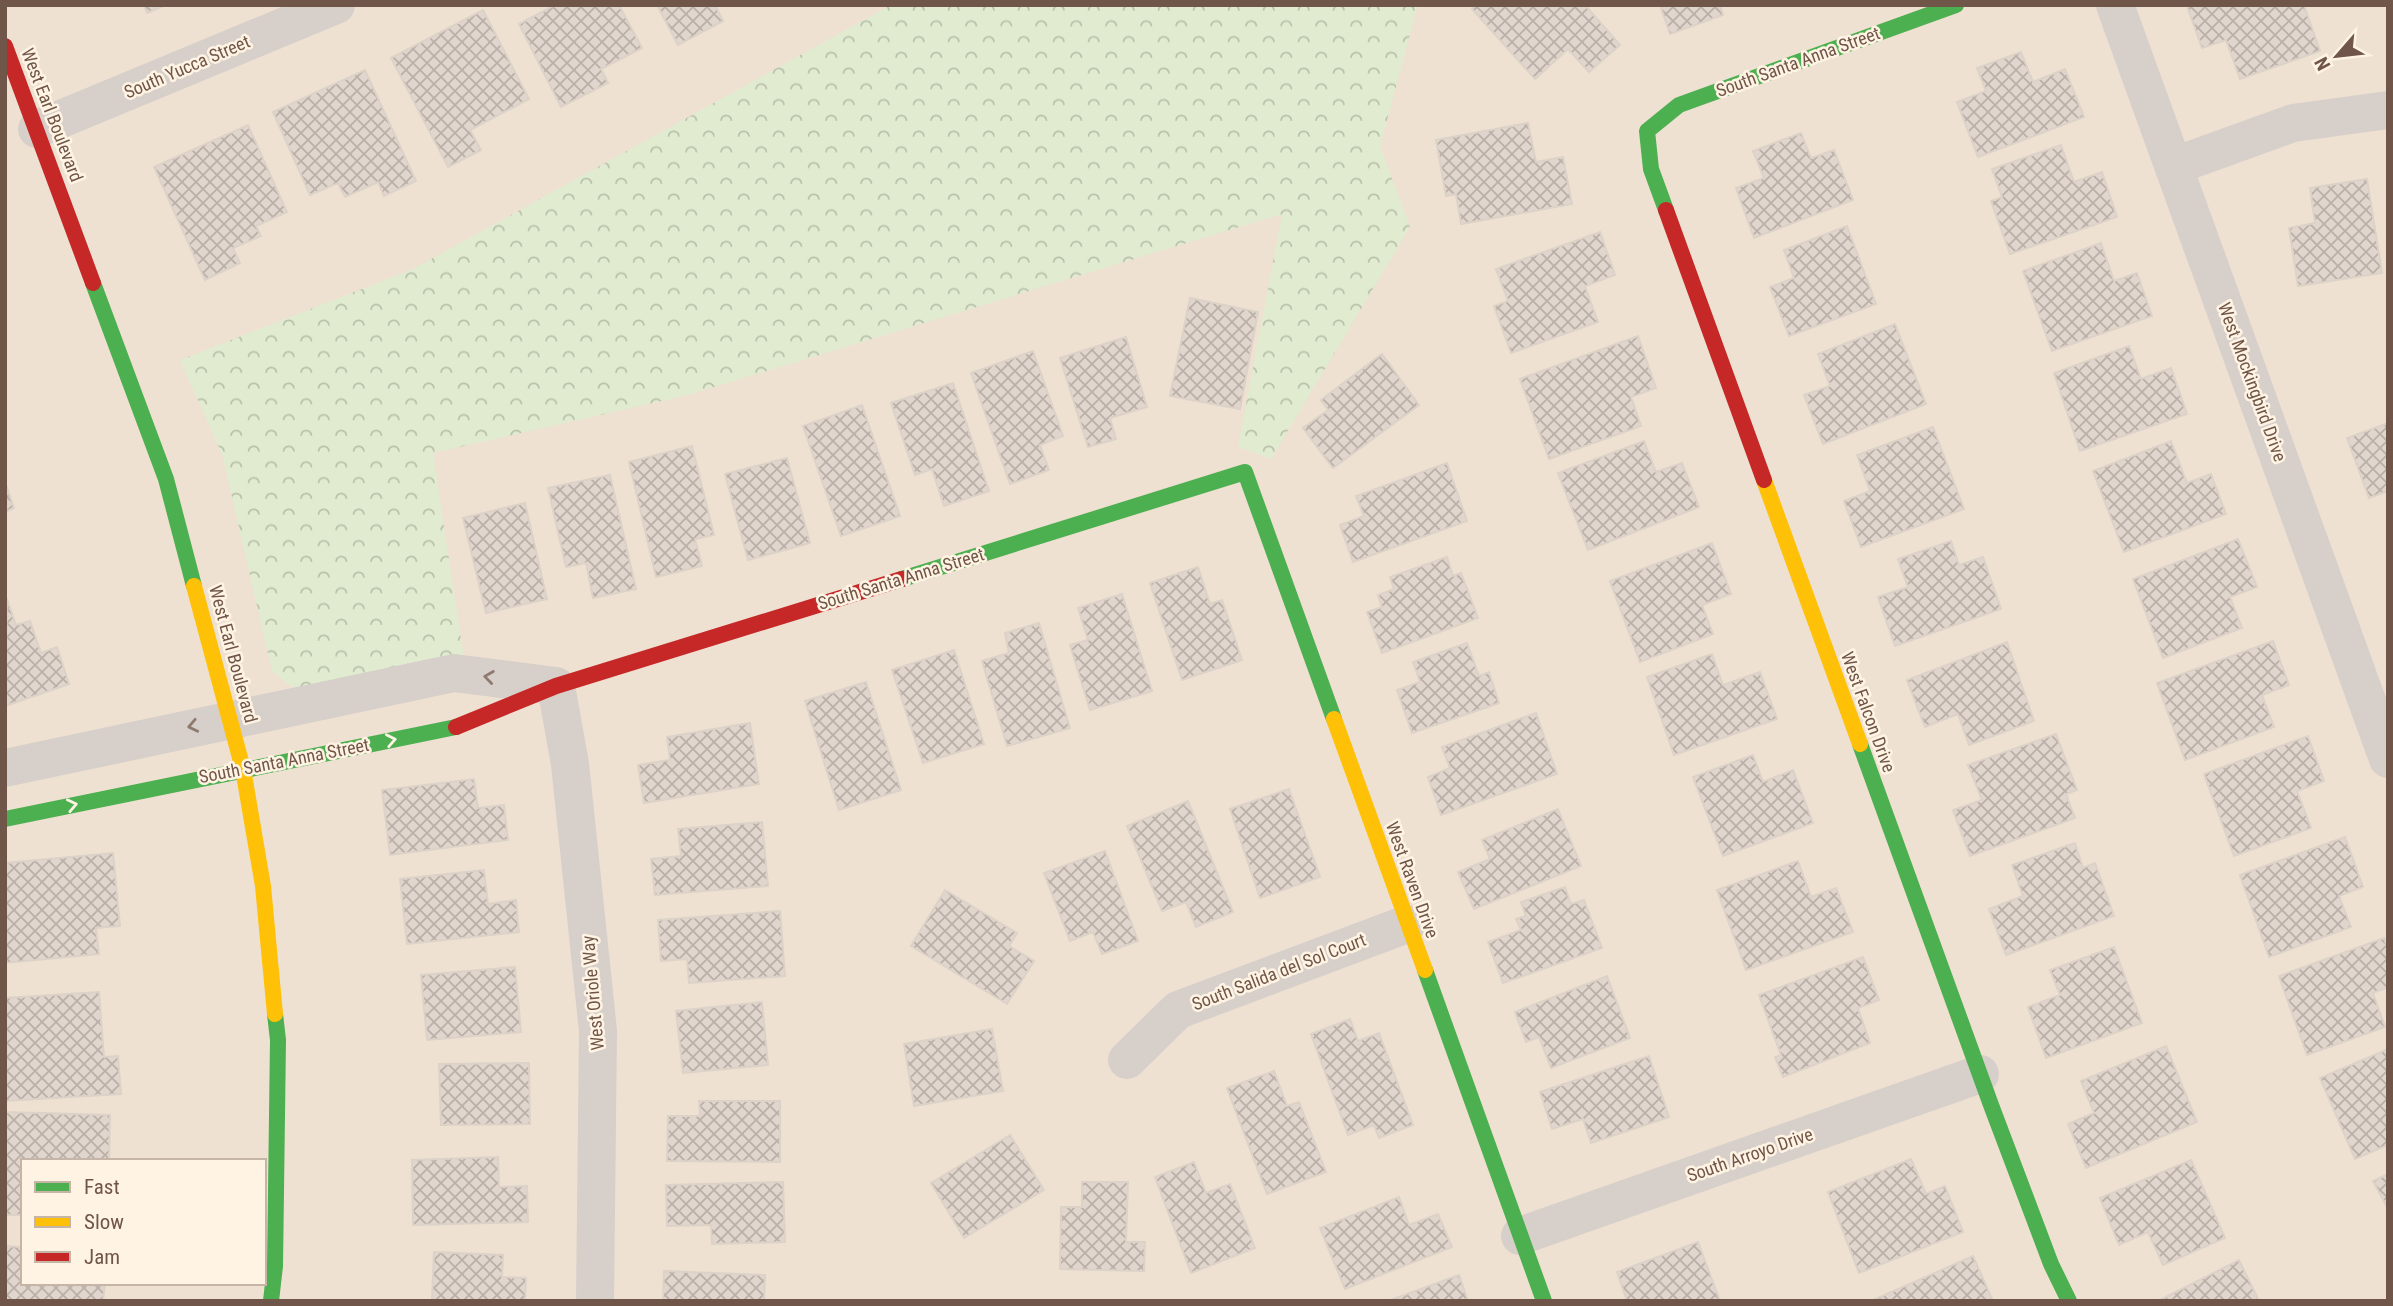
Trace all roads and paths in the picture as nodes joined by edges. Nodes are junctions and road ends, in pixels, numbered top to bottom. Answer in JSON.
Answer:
{"nodes":[{"id":1,"x":336,"y":5,"type":"edge"},
{"id":2,"x":1956,"y":5,"type":"edge"},
{"id":3,"x":2115,"y":5,"type":"edge"},
{"id":4,"x":5,"y":46,"type":"edge"},
{"id":5,"x":2388,"y":110,"type":"edge"},
{"id":6,"x":37,"y":129,"type":"junction"},
{"id":7,"x":1647,"y":131,"type":"joint"},
{"id":8,"x":2174,"y":166,"type":"junction"},
{"id":9,"x":1245,"y":472,"type":"joint"},
{"id":10,"x":556,"y":687,"type":"junction"},
{"id":11,"x":231,"y":718,"type":"junction"},
{"id":12,"x":2388,"y":759,"type":"edge"},
{"id":13,"x":5,"y":768,"type":"edge"},
{"id":14,"x":243,"y":769,"type":"junction"},
{"id":15,"x":5,"y":819,"type":"edge"},
{"id":16,"x":1408,"y":924,"type":"junction"},
{"id":17,"x":1127,"y":1060,"type":"dead end"},
{"id":18,"x":1980,"y":1074,"type":"junction"},
{"id":19,"x":1520,"y":1236,"type":"junction"},
{"id":20,"x":271,"y":1301,"type":"edge"},
{"id":21,"x":595,"y":1301,"type":"edge"},
{"id":22,"x":1544,"y":1301,"type":"edge"},
{"id":23,"x":2069,"y":1301,"type":"edge"}],
"edges":[{"from":1,"to":6,"type":"street","name":"South Yucca Street"},
{"from":2,"to":7,"type":"street","name":"South Santa Anna Street"},
{"from":3,"to":8,"type":"street","name":"West Mockingbird Drive"},
{"from":4,"to":6,"type":"street","name":"West Earl Boulevard"},
{"from":5,"to":8,"type":"street"},
{"from":6,"to":11,"type":"street","name":"West Earl Boulevard"},
{"from":7,"to":18,"type":"street","name":"West Falcon Drive"},
{"from":8,"to":12,"type":"street","name":"West Mockingbird Drive"},
{"from":9,"to":10,"type":"street","name":"South Santa Anna Street"},
{"from":9,"to":16,"type":"street","name":"West Raven Drive"},
{"from":10,"to":11,"type":"street","name":"South Santa Anna Street","one_way":true},
{"from":14,"to":10,"type":"street","name":"South Santa Anna Street","one_way":true},
{"from":10,"to":21,"type":"street","name":"West Oriole Way"},
{"from":11,"to":13,"type":"street","name":"South Santa Anna Street","one_way":true},
{"from":11,"to":14,"type":"street","name":"West Earl Boulevard"},
{"from":15,"to":14,"type":"street","name":"South Santa Anna Street","one_way":true},
{"from":14,"to":20,"type":"street","name":"West Earl Boulevard"},
{"from":16,"to":17,"type":"street","name":"South Salida del Sol Court"},
{"from":16,"to":19,"type":"street","name":"West Raven Drive"},
{"from":18,"to":19,"type":"street","name":"South Arroyo Drive"},
{"from":18,"to":23,"type":"street","name":"West Falcon Drive"},
{"from":19,"to":22,"type":"street","name":"West Raven Drive"}]}
